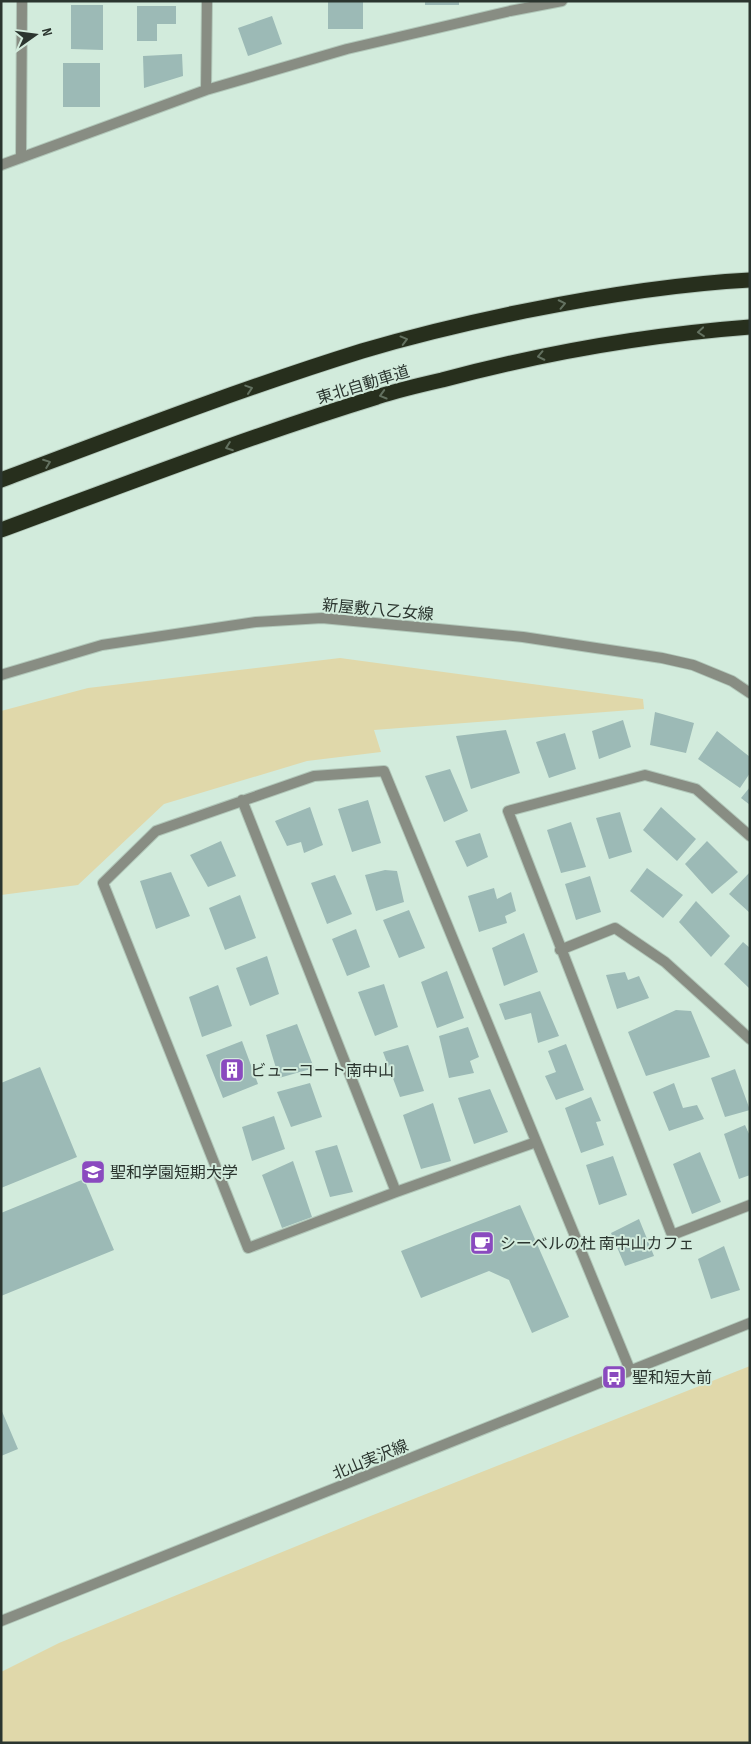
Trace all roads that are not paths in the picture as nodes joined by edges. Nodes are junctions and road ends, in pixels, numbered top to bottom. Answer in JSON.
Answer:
{"nodes":[{"id":1,"x":22,"y":1,"type":"edge"},
{"id":2,"x":207,"y":1,"type":"edge"},
{"id":3,"x":562,"y":1,"type":"edge"},
{"id":4,"x":206,"y":90,"type":"junction"},
{"id":5,"x":21,"y":158,"type":"junction"},
{"id":6,"x":1,"y":165,"type":"edge"},
{"id":7,"x":750,"y":280,"type":"edge"},
{"id":8,"x":750,"y":328,"type":"edge"},
{"id":9,"x":1,"y":480,"type":"edge"},
{"id":10,"x":1,"y":530,"type":"edge"},
{"id":11,"x":1,"y":675,"type":"edge"},
{"id":12,"x":750,"y":693,"type":"edge"},
{"id":13,"x":242,"y":800,"type":"junction"},
{"id":14,"x":750,"y":836,"type":"edge"},
{"id":15,"x":560,"y":950,"type":"junction"},
{"id":16,"x":750,"y":1039,"type":"edge"},
{"id":17,"x":536,"y":1142,"type":"junction"},
{"id":18,"x":396,"y":1192,"type":"junction"},
{"id":19,"x":750,"y":1205,"type":"edge"},
{"id":20,"x":750,"y":1323,"type":"edge"},
{"id":21,"x":630,"y":1370,"type":"junction"},
{"id":22,"x":1,"y":1621,"type":"edge"}],
"edges":[{"from":1,"to":5,"type":"street"},
{"from":2,"to":4,"type":"street"},
{"from":3,"to":4,"type":"street"},
{"from":4,"to":5,"type":"street"},
{"from":5,"to":6,"type":"street"},
{"from":9,"to":7,"type":"highway","name":"東北自動車道","one_way":true},
{"from":8,"to":10,"type":"highway","name":"東北自動車道","one_way":true},
{"from":11,"to":12,"type":"street","name":"新屋敷八乙女線"},
{"from":13,"to":17,"type":"street"},
{"from":13,"to":18,"type":"street"},
{"from":13,"to":18,"type":"street"},
{"from":14,"to":15,"type":"street"},
{"from":15,"to":16,"type":"street"},
{"from":15,"to":19,"type":"street"},
{"from":17,"to":18,"type":"street"},
{"from":17,"to":21,"type":"street"},
{"from":20,"to":21,"type":"street","name":"北山実沢線"},
{"from":21,"to":22,"type":"street","name":"北山実沢線"}]}
